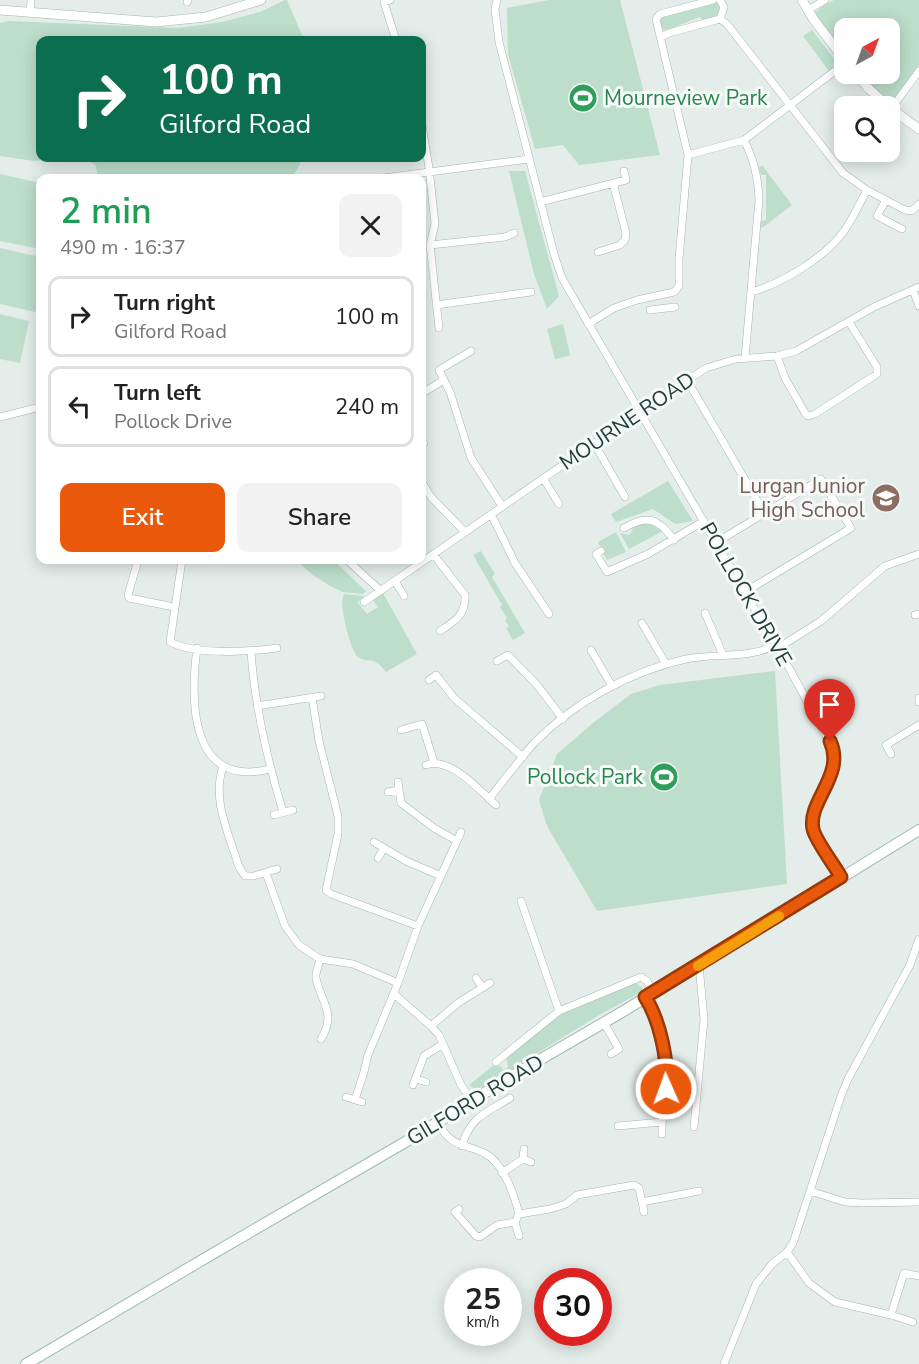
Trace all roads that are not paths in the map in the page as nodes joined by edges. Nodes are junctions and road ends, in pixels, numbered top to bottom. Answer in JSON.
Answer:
{"nodes":[{"id":1,"x":31,"y":0,"type":"edge"},
{"id":2,"x":390,"y":0,"type":"edge"},
{"id":3,"x":497,"y":0,"type":"edge"},
{"id":4,"x":713,"y":0,"type":"edge"},
{"id":5,"x":720,"y":0,"type":"edge"},
{"id":6,"x":802,"y":0,"type":"edge"},
{"id":7,"x":825,"y":0,"type":"edge"},
{"id":8,"x":257,"y":2,"type":"edge"},
{"id":9,"x":0,"y":10,"type":"edge"},
{"id":10,"x":808,"y":10,"type":"junction"},
{"id":11,"x":30,"y":12,"type":"junction"},
{"id":12,"x":720,"y":19,"type":"junction"},
{"id":13,"x":395,"y":36,"type":"edge"},
{"id":14,"x":661,"y":37,"type":"junction"},
{"id":15,"x":834,"y":47,"type":"edge"},
{"id":16,"x":834,"y":69,"type":"edge"},
{"id":17,"x":919,"y":71,"type":"edge"},
{"id":18,"x":866,"y":84,"type":"edge"},
{"id":19,"x":877,"y":96,"type":"edge"},
{"id":20,"x":899,"y":96,"type":"edge"},
{"id":21,"x":790,"y":106,"type":"junction"},
{"id":22,"x":900,"y":116,"type":"edge"},
{"id":23,"x":919,"y":129,"type":"edge"},
{"id":24,"x":744,"y":140,"type":"junction"},
{"id":25,"x":426,"y":149,"type":"edge"},
{"id":26,"x":688,"y":154,"type":"junction"},
{"id":27,"x":529,"y":159,"type":"junction"},
{"id":28,"x":624,"y":171,"type":"dead end"},
{"id":29,"x":430,"y":172,"type":"junction"},
{"id":30,"x":415,"y":174,"type":"edge"},
{"id":31,"x":613,"y":183,"type":"junction"},
{"id":32,"x":867,"y":190,"type":"junction"},
{"id":33,"x":886,"y":200,"type":"junction"},
{"id":34,"x":540,"y":202,"type":"junction"},
{"id":35,"x":919,"y":204,"type":"edge"},
{"id":36,"x":902,"y":229,"type":"dead end"},
{"id":37,"x":514,"y":233,"type":"dead end"},
{"id":38,"x":430,"y":245,"type":"junction"},
{"id":39,"x":597,"y":252,"type":"dead end"},
{"id":40,"x":916,"y":288,"type":"edge"},
{"id":41,"x":531,"y":292,"type":"dead end"},
{"id":42,"x":751,"y":292,"type":"junction"},
{"id":43,"x":658,"y":297,"type":"junction"},
{"id":44,"x":436,"y":305,"type":"junction"},
{"id":45,"x":919,"y":306,"type":"edge"},
{"id":46,"x":675,"y":307,"type":"dead end"},
{"id":47,"x":660,"y":309,"type":"junction"},
{"id":48,"x":650,"y":310,"type":"dead end"},
{"id":49,"x":849,"y":322,"type":"junction"},
{"id":50,"x":588,"y":324,"type":"junction"},
{"id":51,"x":439,"y":328,"type":"dead end"},
{"id":52,"x":471,"y":351,"type":"dead end"},
{"id":53,"x":777,"y":356,"type":"junction"},
{"id":54,"x":745,"y":358,"type":"junction"},
{"id":55,"x":444,"y":380,"type":"junction"},
{"id":56,"x":687,"y":381,"type":"junction"},
{"id":57,"x":426,"y":391,"type":"edge"},
{"id":58,"x":36,"y":408,"type":"edge"},
{"id":59,"x":640,"y":411,"type":"junction"},
{"id":60,"x":0,"y":417,"type":"edge"},
{"id":61,"x":594,"y":443,"type":"junction"},
{"id":62,"x":543,"y":478,"type":"junction"},
{"id":63,"x":426,"y":489,"type":"edge"},
{"id":64,"x":625,"y":497,"type":"dead end"},
{"id":65,"x":559,"y":504,"type":"dead end"},
{"id":66,"x":502,"y":506,"type":"junction"},
{"id":67,"x":491,"y":514,"type":"junction"},
{"id":68,"x":765,"y":514,"type":"junction"},
{"id":69,"x":704,"y":521,"type":"junction"},
{"id":70,"x":624,"y":528,"type":"dead end"},
{"id":71,"x":465,"y":532,"type":"junction"},
{"id":72,"x":674,"y":540,"type":"junction"},
{"id":73,"x":717,"y":542,"type":"junction"},
{"id":74,"x":601,"y":551,"type":"dead end"},
{"id":75,"x":433,"y":554,"type":"junction"},
{"id":76,"x":919,"y":554,"type":"edge"},
{"id":77,"x":426,"y":559,"type":"edge"},
{"id":78,"x":137,"y":564,"type":"dead end"},
{"id":79,"x":181,"y":564,"type":"edge"},
{"id":80,"x":351,"y":564,"type":"edge"},
{"id":81,"x":418,"y":564,"type":"edge"},
{"id":82,"x":395,"y":580,"type":"junction"},
{"id":83,"x":381,"y":591,"type":"junction"},
{"id":84,"x":745,"y":592,"type":"junction"},
{"id":85,"x":404,"y":596,"type":"dead end"},
{"id":86,"x":364,"y":603,"type":"dead end"},
{"id":87,"x":174,"y":608,"type":"junction"},
{"id":88,"x":705,"y":613,"type":"dead end"},
{"id":89,"x":549,"y":614,"type":"dead end"},
{"id":90,"x":642,"y":623,"type":"dead end"},
{"id":91,"x":440,"y":631,"type":"dead end"},
{"id":92,"x":777,"y":646,"type":"junction"},
{"id":93,"x":197,"y":648,"type":"junction"},
{"id":94,"x":277,"y":648,"type":"dead end"},
{"id":95,"x":591,"y":650,"type":"dead end"},
{"id":96,"x":251,"y":652,"type":"junction"},
{"id":97,"x":723,"y":655,"type":"junction"},
{"id":98,"x":497,"y":661,"type":"dead end"},
{"id":99,"x":666,"y":664,"type":"junction"},
{"id":100,"x":429,"y":680,"type":"dead end"},
{"id":101,"x":612,"y":686,"type":"junction"},
{"id":102,"x":321,"y":696,"type":"dead end"},
{"id":103,"x":312,"y":698,"type":"junction"},
{"id":104,"x":843,"y":701,"type":"dead end"},
{"id":105,"x":257,"y":706,"type":"junction"},
{"id":106,"x":818,"y":717,"type":"junction"},
{"id":107,"x":563,"y":719,"type":"junction"},
{"id":108,"x":919,"y":725,"type":"edge"},
{"id":109,"x":401,"y":730,"type":"dead end"},
{"id":110,"x":891,"y":754,"type":"dead end"},
{"id":111,"x":523,"y":757,"type":"junction"},
{"id":112,"x":434,"y":762,"type":"junction"},
{"id":113,"x":426,"y":765,"type":"dead end"},
{"id":114,"x":223,"y":767,"type":"junction"},
{"id":115,"x":270,"y":769,"type":"junction"},
{"id":116,"x":388,"y":792,"type":"dead end"},
{"id":117,"x":489,"y":799,"type":"junction"},
{"id":118,"x":496,"y":805,"type":"dead end"},
{"id":119,"x":293,"y":810,"type":"dead end"},
{"id":120,"x":283,"y":812,"type":"junction"},
{"id":121,"x":274,"y":815,"type":"dead end"},
{"id":122,"x":919,"y":830,"type":"edge"},
{"id":123,"x":461,"y":832,"type":"dead end"},
{"id":124,"x":457,"y":841,"type":"junction"},
{"id":125,"x":374,"y":842,"type":"dead end"},
{"id":126,"x":384,"y":848,"type":"junction"},
{"id":127,"x":378,"y":858,"type":"dead end"},
{"id":128,"x":277,"y":869,"type":"dead end"},
{"id":129,"x":266,"y":873,"type":"junction"},
{"id":130,"x":441,"y":876,"type":"junction"},
{"id":131,"x":841,"y":877,"type":"junction"},
{"id":132,"x":521,"y":901,"type":"dead end"},
{"id":133,"x":418,"y":926,"type":"junction"},
{"id":134,"x":919,"y":939,"type":"edge"},
{"id":135,"x":320,"y":959,"type":"junction"},
{"id":136,"x":699,"y":965,"type":"junction"},
{"id":137,"x":476,"y":978,"type":"dead end"},
{"id":138,"x":398,"y":983,"type":"junction"},
{"id":139,"x":490,"y":983,"type":"dead end"},
{"id":140,"x":482,"y":987,"type":"junction"},
{"id":141,"x":394,"y":994,"type":"junction"},
{"id":142,"x":649,"y":995,"type":"junction"},
{"id":143,"x":559,"y":1011,"type":"junction"},
{"id":144,"x":604,"y":1023,"type":"junction"},
{"id":145,"x":431,"y":1026,"type":"junction"},
{"id":146,"x":321,"y":1039,"type":"dead end"},
{"id":147,"x":443,"y":1044,"type":"junction"},
{"id":148,"x":611,"y":1054,"type":"dead end"},
{"id":149,"x":505,"y":1066,"type":"dead end"},
{"id":150,"x":680,"y":1072,"type":"dead end"},
{"id":151,"x":668,"y":1073,"type":"junction"},
{"id":152,"x":426,"y":1082,"type":"dead end"},
{"id":153,"x":346,"y":1097,"type":"dead end"},
{"id":154,"x":510,"y":1098,"type":"dead end"},
{"id":155,"x":472,"y":1101,"type":"junction"},
{"id":156,"x":662,"y":1122,"type":"junction"},
{"id":157,"x":438,"y":1123,"type":"junction"},
{"id":158,"x":618,"y":1126,"type":"dead end"},
{"id":159,"x":694,"y":1127,"type":"dead end"},
{"id":160,"x":663,"y":1134,"type":"dead end"},
{"id":161,"x":462,"y":1146,"type":"junction"},
{"id":162,"x":524,"y":1149,"type":"dead end"},
{"id":163,"x":502,"y":1173,"type":"junction"},
{"id":164,"x":699,"y":1191,"type":"dead end"},
{"id":165,"x":810,"y":1191,"type":"junction"},
{"id":166,"x":642,"y":1202,"type":"junction"},
{"id":167,"x":919,"y":1202,"type":"edge"},
{"id":168,"x":459,"y":1209,"type":"dead end"},
{"id":169,"x":644,"y":1212,"type":"dead end"},
{"id":170,"x":519,"y":1214,"type":"junction"},
{"id":171,"x":515,"y":1222,"type":"junction"},
{"id":172,"x":519,"y":1236,"type":"dead end"},
{"id":173,"x":787,"y":1252,"type":"junction"},
{"id":174,"x":919,"y":1276,"type":"edge"},
{"id":175,"x":891,"y":1315,"type":"junction"},
{"id":176,"x":913,"y":1322,"type":"dead end"},
{"id":177,"x":26,"y":1364,"type":"edge"},
{"id":178,"x":724,"y":1364,"type":"edge"}],
"edges":[{"from":1,"to":11,"type":"street"},
{"from":2,"to":13,"type":"street"},
{"from":3,"to":27,"type":"street","name":"POLLOCK DRIVE"},
{"from":4,"to":14,"type":"street"},
{"from":5,"to":12,"type":"street"},
{"from":6,"to":10,"type":"street"},
{"from":7,"to":10,"type":"street"},
{"from":8,"to":11,"type":"street"},
{"from":9,"to":11,"type":"street"},
{"from":10,"to":15,"type":"street"},
{"from":12,"to":14,"type":"street"},
{"from":12,"to":21,"type":"street"},
{"from":14,"to":26,"type":"street"},
{"from":16,"to":21,"type":"street"},
{"from":17,"to":20,"type":"street"},
{"from":18,"to":19,"type":"street"},
{"from":21,"to":24,"type":"street"},
{"from":21,"to":32,"type":"street"},
{"from":22,"to":23,"type":"street"},
{"from":24,"to":26,"type":"street"},
{"from":24,"to":42,"type":"street"},
{"from":25,"to":29,"type":"street"},
{"from":26,"to":43,"type":"street"},
{"from":27,"to":29,"type":"street"},
{"from":27,"to":34,"type":"street","name":"POLLOCK DRIVE"},
{"from":28,"to":31,"type":"street"},
{"from":29,"to":30,"type":"street"},
{"from":29,"to":38,"type":"street"},
{"from":31,"to":34,"type":"street"},
{"from":31,"to":39,"type":"street"},
{"from":32,"to":33,"type":"street"},
{"from":32,"to":42,"type":"street"},
{"from":33,"to":35,"type":"street"},
{"from":33,"to":36,"type":"street"},
{"from":34,"to":50,"type":"street","name":"POLLOCK DRIVE"},
{"from":37,"to":38,"type":"street"},
{"from":38,"to":44,"type":"street"},
{"from":40,"to":45,"type":"street","name":"MOURNE ROAD"},
{"from":40,"to":49,"type":"street","name":"MOURNE ROAD"},
{"from":41,"to":44,"type":"street"},
{"from":42,"to":54,"type":"street"},
{"from":43,"to":47,"type":"street"},
{"from":43,"to":50,"type":"street"},
{"from":44,"to":51,"type":"street"},
{"from":46,"to":47,"type":"street"},
{"from":47,"to":48,"type":"street"},
{"from":49,"to":53,"type":"street","name":"MOURNE ROAD"},
{"from":49,"to":53,"type":"street"},
{"from":50,"to":59,"type":"street","name":"POLLOCK DRIVE"},
{"from":52,"to":55,"type":"street"},
{"from":53,"to":54,"type":"street","name":"MOURNE ROAD"},
{"from":54,"to":56,"type":"street","name":"MOURNE ROAD"},
{"from":55,"to":57,"type":"street"},
{"from":55,"to":66,"type":"street"},
{"from":56,"to":59,"type":"street","name":"MOURNE ROAD"},
{"from":56,"to":68,"type":"street"},
{"from":58,"to":60,"type":"street"},
{"from":59,"to":61,"type":"street","name":"MOURNE ROAD"},
{"from":59,"to":69,"type":"street","name":"POLLOCK DRIVE"},
{"from":61,"to":62,"type":"street","name":"MOURNE ROAD"},
{"from":61,"to":64,"type":"street"},
{"from":62,"to":65,"type":"street"},
{"from":62,"to":66,"type":"street","name":"MOURNE ROAD"},
{"from":63,"to":71,"type":"street"},
{"from":66,"to":67,"type":"street","name":"MOURNE ROAD"},
{"from":67,"to":71,"type":"street","name":"MOURNE ROAD"},
{"from":67,"to":89,"type":"street"},
{"from":68,"to":73,"type":"street"},
{"from":68,"to":84,"type":"street"},
{"from":69,"to":72,"type":"street"},
{"from":69,"to":73,"type":"street","name":"POLLOCK DRIVE"},
{"from":70,"to":72,"type":"street"},
{"from":71,"to":75,"type":"street","name":"MOURNE ROAD"},
{"from":72,"to":74,"type":"street"},
{"from":73,"to":84,"type":"street","name":"POLLOCK DRIVE"},
{"from":75,"to":77,"type":"street","name":"MOURNE ROAD"},
{"from":75,"to":91,"type":"street"},
{"from":76,"to":92,"type":"street"},
{"from":78,"to":87,"type":"street"},
{"from":79,"to":87,"type":"street"},
{"from":80,"to":83,"type":"street"},
{"from":81,"to":82,"type":"street","name":"MOURNE ROAD"},
{"from":82,"to":83,"type":"street","name":"MOURNE ROAD"},
{"from":82,"to":85,"type":"street"},
{"from":83,"to":86,"type":"street","name":"MOURNE ROAD"},
{"from":84,"to":92,"type":"street","name":"POLLOCK DRIVE"},
{"from":87,"to":93,"type":"street"},
{"from":88,"to":97,"type":"street"},
{"from":90,"to":99,"type":"street"},
{"from":92,"to":97,"type":"street"},
{"from":92,"to":106,"type":"street","name":"POLLOCK DRIVE"},
{"from":93,"to":96,"type":"street"},
{"from":93,"to":114,"type":"street"},
{"from":94,"to":96,"type":"street"},
{"from":95,"to":101,"type":"street"},
{"from":96,"to":105,"type":"street"},
{"from":97,"to":99,"type":"street"},
{"from":98,"to":107,"type":"street"},
{"from":99,"to":101,"type":"street"},
{"from":100,"to":111,"type":"street"},
{"from":101,"to":107,"type":"street"},
{"from":102,"to":103,"type":"street"},
{"from":103,"to":105,"type":"street"},
{"from":103,"to":133,"type":"street"},
{"from":104,"to":106,"type":"street"},
{"from":105,"to":115,"type":"street"},
{"from":106,"to":131,"type":"street","name":"POLLOCK DRIVE"},
{"from":107,"to":111,"type":"street"},
{"from":108,"to":110,"type":"street"},
{"from":109,"to":112,"type":"street"},
{"from":111,"to":117,"type":"street"},
{"from":112,"to":113,"type":"street"},
{"from":112,"to":117,"type":"street"},
{"from":114,"to":115,"type":"street"},
{"from":114,"to":129,"type":"street"},
{"from":115,"to":120,"type":"street"},
{"from":116,"to":124,"type":"street"},
{"from":117,"to":118,"type":"street"},
{"from":119,"to":120,"type":"street"},
{"from":120,"to":121,"type":"street"},
{"from":122,"to":131,"type":"main road","name":"GILFORD ROAD"},
{"from":123,"to":124,"type":"street"},
{"from":124,"to":130,"type":"street"},
{"from":125,"to":126,"type":"street"},
{"from":126,"to":127,"type":"street"},
{"from":126,"to":130,"type":"street"},
{"from":128,"to":129,"type":"street"},
{"from":129,"to":135,"type":"street"},
{"from":130,"to":133,"type":"street"},
{"from":131,"to":136,"type":"main road","name":"GILFORD ROAD"},
{"from":132,"to":143,"type":"street"},
{"from":133,"to":138,"type":"street"},
{"from":134,"to":165,"type":"street"},
{"from":135,"to":138,"type":"street"},
{"from":135,"to":146,"type":"street"},
{"from":136,"to":142,"type":"main road","name":"GILFORD ROAD"},
{"from":136,"to":159,"type":"street"},
{"from":137,"to":140,"type":"street"},
{"from":138,"to":141,"type":"street"},
{"from":139,"to":140,"type":"street"},
{"from":140,"to":145,"type":"street"},
{"from":141,"to":145,"type":"street"},
{"from":141,"to":153,"type":"street"},
{"from":142,"to":143,"type":"street"},
{"from":142,"to":144,"type":"main road","name":"GILFORD ROAD"},
{"from":142,"to":151,"type":"street"},
{"from":143,"to":149,"type":"street"},
{"from":144,"to":148,"type":"street"},
{"from":144,"to":155,"type":"main road","name":"GILFORD ROAD"},
{"from":145,"to":147,"type":"street"},
{"from":147,"to":152,"type":"street"},
{"from":147,"to":155,"type":"street"},
{"from":150,"to":151,"type":"street"},
{"from":151,"to":156,"type":"street"},
{"from":154,"to":161,"type":"street"},
{"from":155,"to":157,"type":"main road","name":"GILFORD ROAD"},
{"from":156,"to":158,"type":"street"},
{"from":156,"to":160,"type":"street"},
{"from":157,"to":161,"type":"street"},
{"from":157,"to":177,"type":"main road","name":"GILFORD ROAD"},
{"from":161,"to":163,"type":"street"},
{"from":162,"to":163,"type":"street"},
{"from":163,"to":170,"type":"street"},
{"from":164,"to":166,"type":"street"},
{"from":165,"to":167,"type":"street"},
{"from":165,"to":173,"type":"street"},
{"from":166,"to":169,"type":"street"},
{"from":166,"to":170,"type":"street"},
{"from":168,"to":171,"type":"street"},
{"from":170,"to":171,"type":"street"},
{"from":171,"to":172,"type":"street"},
{"from":173,"to":175,"type":"street"},
{"from":173,"to":178,"type":"street"},
{"from":174,"to":175,"type":"street"},
{"from":175,"to":176,"type":"street"}]}
